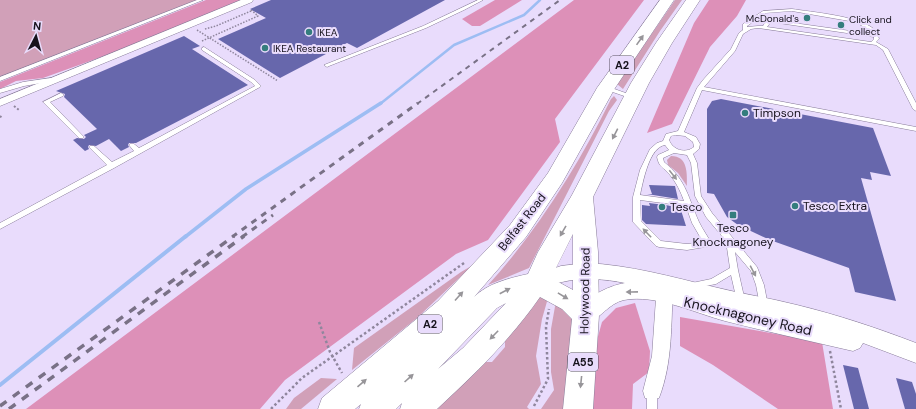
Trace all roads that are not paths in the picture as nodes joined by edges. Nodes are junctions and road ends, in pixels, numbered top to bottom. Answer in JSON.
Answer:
{"nodes":[{"id":1,"x":201,"y":0,"type":"edge"},
{"id":2,"x":249,"y":0,"type":"edge"},
{"id":3,"x":481,"y":0,"type":"edge"},
{"id":4,"x":667,"y":0,"type":"edge"},
{"id":5,"x":693,"y":0,"type":"edge"},
{"id":6,"x":835,"y":16,"type":"junction"},
{"id":7,"x":831,"y":25,"type":"dead end"},
{"id":8,"x":765,"y":27,"type":"junction"},
{"id":9,"x":745,"y":30,"type":"junction"},
{"id":10,"x":876,"y":36,"type":"junction"},
{"id":11,"x":873,"y":43,"type":"junction"},
{"id":12,"x":204,"y":49,"type":"dead end"},
{"id":13,"x":328,"y":65,"type":"dead end"},
{"id":14,"x":61,"y":78,"type":"junction"},
{"id":15,"x":0,"y":79,"type":"edge"},
{"id":16,"x":606,"y":88,"type":"junction"},
{"id":17,"x":700,"y":88,"type":"junction"},
{"id":18,"x":0,"y":91,"type":"edge"},
{"id":19,"x":61,"y":95,"type":"dead end"},
{"id":20,"x":633,"y":97,"type":"junction"},
{"id":21,"x":0,"y":103,"type":"edge"},
{"id":22,"x":916,"y":109,"type":"edge"},
{"id":23,"x":916,"y":129,"type":"edge"},
{"id":24,"x":680,"y":133,"type":"junction"},
{"id":25,"x":81,"y":137,"type":"dead end"},
{"id":26,"x":666,"y":143,"type":"junction"},
{"id":27,"x":132,"y":145,"type":"dead end"},
{"id":28,"x":92,"y":147,"type":"dead end"},
{"id":29,"x":675,"y":150,"type":"junction"},
{"id":30,"x":139,"y":151,"type":"junction"},
{"id":31,"x":689,"y":152,"type":"junction"},
{"id":32,"x":112,"y":166,"type":"junction"},
{"id":33,"x":582,"y":197,"type":"junction"},
{"id":34,"x":636,"y":197,"type":"junction"},
{"id":35,"x":689,"y":204,"type":"junction"},
{"id":36,"x":0,"y":226,"type":"edge"},
{"id":37,"x":730,"y":240,"type":"junction"},
{"id":38,"x":734,"y":270,"type":"junction"},
{"id":39,"x":586,"y":271,"type":"junction"},
{"id":40,"x":545,"y":287,"type":"junction"},
{"id":41,"x":671,"y":289,"type":"junction"},
{"id":42,"x":755,"y":311,"type":"junction"},
{"id":43,"x":586,"y":315,"type":"junction"},
{"id":44,"x":916,"y":353,"type":"edge"},
{"id":45,"x":652,"y":391,"type":"joint"},
{"id":46,"x":333,"y":409,"type":"edge"},
{"id":47,"x":374,"y":409,"type":"edge"},
{"id":48,"x":415,"y":409,"type":"edge"},
{"id":49,"x":578,"y":409,"type":"edge"},
{"id":50,"x":652,"y":409,"type":"edge"}],
"edges":[{"from":1,"to":15,"type":"lane"},
{"from":2,"to":14,"type":"street"},
{"from":3,"to":13,"type":"lane"},
{"from":16,"to":4,"type":"highway","name":"Belfast Road","number":"A2","one_way":true},
{"from":5,"to":20,"type":"highway","number":"A2"},
{"from":6,"to":7,"type":"lane"},
{"from":6,"to":9,"type":"lane"},
{"from":6,"to":10,"type":"lane"},
{"from":8,"to":9,"type":"lane"},
{"from":8,"to":10,"type":"lane"},
{"from":8,"to":11,"type":"lane"},
{"from":9,"to":17,"type":"lane"},
{"from":10,"to":11,"type":"lane"},
{"from":11,"to":22,"type":"lane"},
{"from":12,"to":30,"type":"lane"},
{"from":14,"to":18,"type":"lane"},
{"from":14,"to":21,"type":"street"},
{"from":16,"to":20,"type":"lane"},
{"from":46,"to":16,"type":"highway","name":"Belfast Road","number":"A2","one_way":true},
{"from":17,"to":23,"type":"lane"},
{"from":17,"to":24,"type":"lane"},
{"from":19,"to":25,"type":"lane"},
{"from":20,"to":33,"type":"highway","number":"A2","one_way":true},
{"from":24,"to":26,"type":"lane"},
{"from":24,"to":31,"type":"lane"},
{"from":26,"to":29,"type":"lane"},
{"from":26,"to":34,"type":"lane"},
{"from":27,"to":30,"type":"lane"},
{"from":28,"to":32,"type":"lane"},
{"from":29,"to":31,"type":"lane"},
{"from":29,"to":35,"type":"lane","one_way":true},
{"from":30,"to":32,"type":"lane"},
{"from":31,"to":37,"type":"lane"},
{"from":32,"to":36,"type":"lane"},
{"from":33,"to":39,"type":"highway","name":"Holywood Road","number":"A55"},
{"from":33,"to":40,"type":"highway","number":"A2","one_way":true},
{"from":34,"to":35,"type":"lane"},
{"from":35,"to":34,"type":"lane","one_way":true},
{"from":37,"to":38,"type":"lane"},
{"from":37,"to":42,"type":"lane","one_way":true},
{"from":38,"to":41,"type":"lane"},
{"from":38,"to":42,"type":"lane"},
{"from":39,"to":40,"type":"street"},
{"from":39,"to":41,"type":"street"},
{"from":39,"to":43,"type":"highway","name":"Holywood Road","number":"A55"},
{"from":40,"to":43,"type":"highway","one_way":true},
{"from":47,"to":40,"type":"highway","one_way":true},
{"from":40,"to":48,"type":"highway","number":"A2","one_way":true},
{"from":41,"to":42,"type":"street","name":"Knocknagoney Road"},
{"from":41,"to":43,"type":"street","one_way":true},
{"from":41,"to":45,"type":"street"},
{"from":42,"to":44,"type":"street","name":"Knocknagoney Road"},
{"from":43,"to":49,"type":"highway","name":"Holywood Road","number":"A55","one_way":true},
{"from":45,"to":50,"type":"lane"}]}
